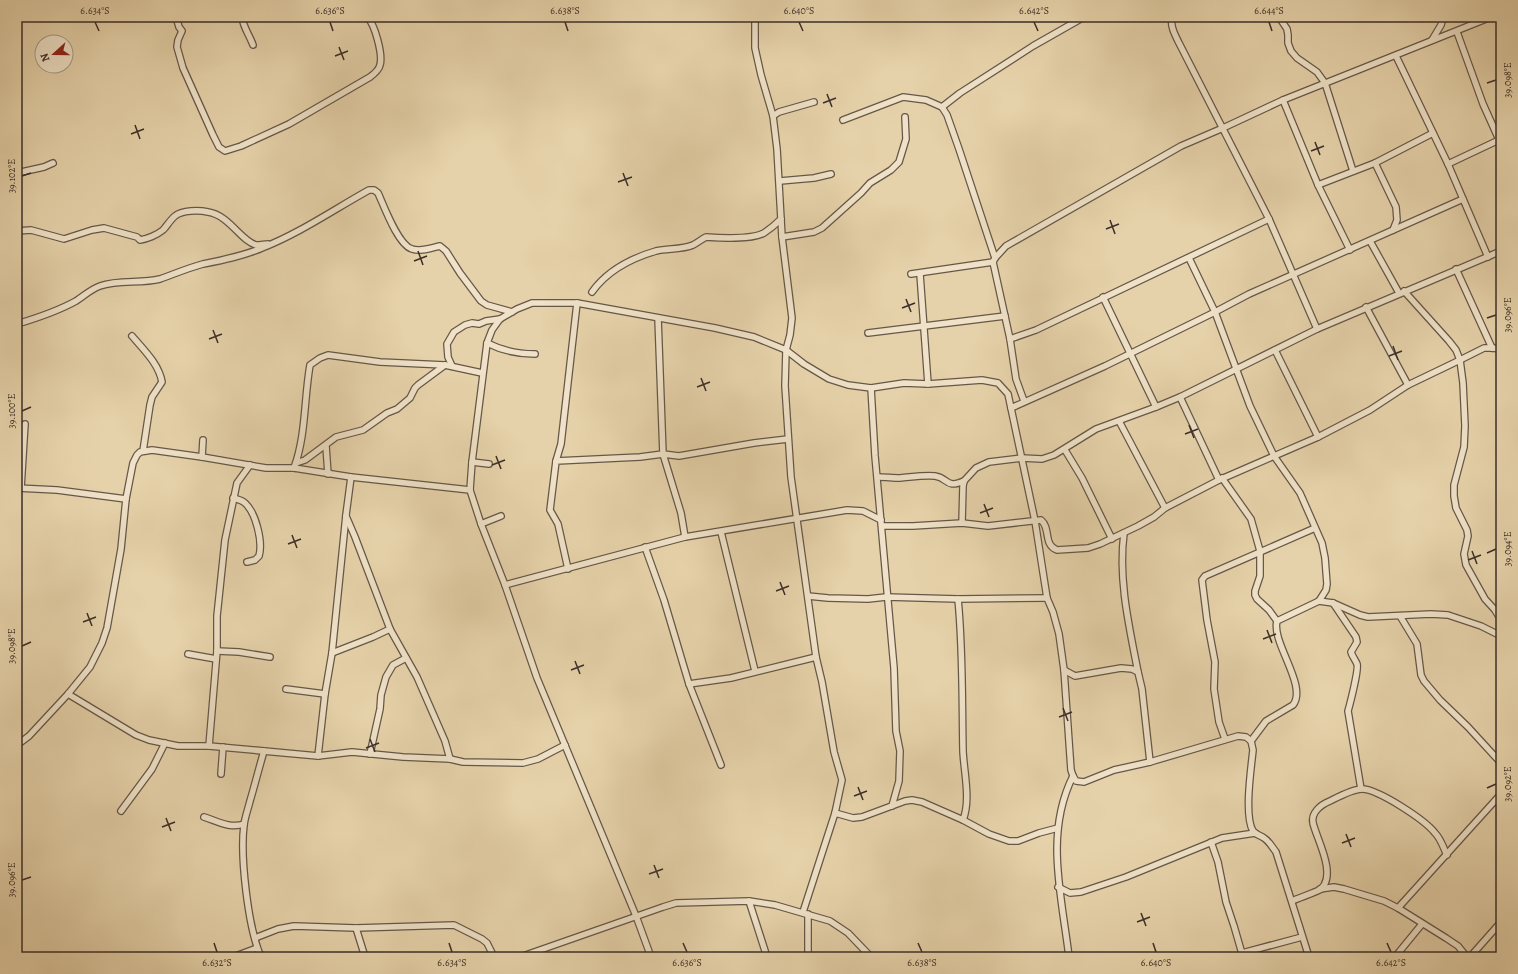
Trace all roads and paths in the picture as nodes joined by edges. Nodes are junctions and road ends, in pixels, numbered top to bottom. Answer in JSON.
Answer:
{"nodes":[{"id":1,"x":176,"y":17,"type":"edge"},
{"id":2,"x":242,"y":17,"type":"edge"},
{"id":3,"x":368,"y":17,"type":"edge"},
{"id":4,"x":756,"y":17,"type":"edge"},
{"id":5,"x":1084,"y":17,"type":"edge"},
{"id":6,"x":1279,"y":17,"type":"edge"},
{"id":7,"x":1443,"y":17,"type":"edge"},
{"id":8,"x":1491,"y":17,"type":"edge"},
{"id":9,"x":1171,"y":18,"type":"edge"},
{"id":10,"x":1457,"y":32,"type":"junction"},
{"id":11,"x":1432,"y":40,"type":"junction"},
{"id":12,"x":253,"y":45,"type":"dead end"},
{"id":13,"x":1396,"y":56,"type":"junction"},
{"id":14,"x":1325,"y":83,"type":"junction"},
{"id":15,"x":1283,"y":100,"type":"junction"},
{"id":16,"x":814,"y":102,"type":"dead end"},
{"id":17,"x":942,"y":107,"type":"junction"},
{"id":18,"x":773,"y":116,"type":"junction"},
{"id":19,"x":905,"y":117,"type":"dead end"},
{"id":20,"x":843,"y":120,"type":"dead end"},
{"id":21,"x":1223,"y":128,"type":"junction"},
{"id":22,"x":1433,"y":134,"type":"junction"},
{"id":23,"x":1500,"y":141,"type":"edge"},
{"id":24,"x":53,"y":163,"type":"dead end"},
{"id":25,"x":1375,"y":163,"type":"junction"},
{"id":26,"x":1448,"y":164,"type":"junction"},
{"id":27,"x":1353,"y":171,"type":"junction"},
{"id":28,"x":17,"y":173,"type":"edge"},
{"id":29,"x":831,"y":174,"type":"dead end"},
{"id":30,"x":780,"y":181,"type":"junction"},
{"id":31,"x":1318,"y":184,"type":"junction"},
{"id":32,"x":1463,"y":199,"type":"junction"},
{"id":33,"x":781,"y":219,"type":"junction"},
{"id":34,"x":1269,"y":219,"type":"junction"},
{"id":35,"x":1393,"y":230,"type":"junction"},
{"id":36,"x":17,"y":231,"type":"edge"},
{"id":37,"x":782,"y":237,"type":"junction"},
{"id":38,"x":1370,"y":241,"type":"junction"},
{"id":39,"x":272,"y":244,"type":"junction"},
{"id":40,"x":1350,"y":250,"type":"junction"},
{"id":41,"x":1501,"y":250,"type":"edge"},
{"id":42,"x":1488,"y":256,"type":"junction"},
{"id":43,"x":1190,"y":258,"type":"junction"},
{"id":44,"x":994,"y":260,"type":"junction"},
{"id":45,"x":1456,"y":268,"type":"junction"},
{"id":46,"x":911,"y":274,"type":"dead end"},
{"id":47,"x":920,"y":274,"type":"junction"},
{"id":48,"x":1292,"y":274,"type":"junction"},
{"id":49,"x":592,"y":292,"type":"dead end"},
{"id":50,"x":1402,"y":292,"type":"junction"},
{"id":51,"x":1103,"y":297,"type":"junction"},
{"id":52,"x":577,"y":303,"type":"junction"},
{"id":53,"x":1366,"y":307,"type":"junction"},
{"id":54,"x":512,"y":312,"type":"junction"},
{"id":55,"x":1216,"y":312,"type":"junction"},
{"id":56,"x":1005,"y":316,"type":"junction"},
{"id":57,"x":658,"y":318,"type":"junction"},
{"id":58,"x":500,"y":319,"type":"junction"},
{"id":59,"x":17,"y":324,"type":"edge"},
{"id":60,"x":923,"y":327,"type":"junction"},
{"id":61,"x":1317,"y":329,"type":"junction"},
{"id":62,"x":868,"y":333,"type":"dead end"},
{"id":63,"x":132,"y":336,"type":"dead end"},
{"id":64,"x":1010,"y":339,"type":"junction"},
{"id":65,"x":487,"y":343,"type":"junction"},
{"id":66,"x":1492,"y":348,"type":"junction"},
{"id":67,"x":1501,"y":349,"type":"edge"},
{"id":68,"x":786,"y":350,"type":"junction"},
{"id":69,"x":1275,"y":350,"type":"junction"},
{"id":70,"x":535,"y":354,"type":"dead end"},
{"id":71,"x":1130,"y":354,"type":"junction"},
{"id":72,"x":1460,"y":360,"type":"junction"},
{"id":73,"x":445,"y":365,"type":"junction"},
{"id":74,"x":452,"y":366,"type":"junction"},
{"id":75,"x":1236,"y":369,"type":"junction"},
{"id":76,"x":482,"y":373,"type":"junction"},
{"id":77,"x":928,"y":384,"type":"junction"},
{"id":78,"x":1408,"y":386,"type":"junction"},
{"id":79,"x":871,"y":388,"type":"junction"},
{"id":80,"x":1180,"y":397,"type":"junction"},
{"id":81,"x":1024,"y":401,"type":"junction"},
{"id":82,"x":1156,"y":407,"type":"junction"},
{"id":83,"x":1011,"y":408,"type":"junction"},
{"id":84,"x":1120,"y":421,"type":"junction"},
{"id":85,"x":25,"y":424,"type":"dead end"},
{"id":86,"x":1318,"y":437,"type":"junction"},
{"id":87,"x":788,"y":439,"type":"junction"},
{"id":88,"x":203,"y":440,"type":"dead end"},
{"id":89,"x":326,"y":446,"type":"junction"},
{"id":90,"x":143,"y":450,"type":"junction"},
{"id":91,"x":1065,"y":450,"type":"junction"},
{"id":92,"x":664,"y":454,"type":"junction"},
{"id":93,"x":1274,"y":456,"type":"junction"},
{"id":94,"x":202,"y":457,"type":"junction"},
{"id":95,"x":1022,"y":458,"type":"junction"},
{"id":96,"x":556,"y":461,"type":"junction"},
{"id":97,"x":472,"y":462,"type":"junction"},
{"id":98,"x":489,"y":464,"type":"dead end"},
{"id":99,"x":250,"y":465,"type":"junction"},
{"id":100,"x":295,"y":465,"type":"junction"},
{"id":101,"x":328,"y":474,"type":"junction"},
{"id":102,"x":878,"y":477,"type":"junction"},
{"id":103,"x":351,"y":478,"type":"junction"},
{"id":104,"x":1220,"y":479,"type":"junction"},
{"id":105,"x":964,"y":481,"type":"junction"},
{"id":106,"x":19,"y":488,"type":"edge"},
{"id":107,"x":470,"y":490,"type":"junction"},
{"id":108,"x":233,"y":498,"type":"junction"},
{"id":109,"x":126,"y":499,"type":"junction"},
{"id":110,"x":1165,"y":508,"type":"junction"},
{"id":111,"x":346,"y":515,"type":"junction"},
{"id":112,"x":501,"y":516,"type":"dead end"},
{"id":113,"x":796,"y":518,"type":"junction"},
{"id":114,"x":1035,"y":521,"type":"junction"},
{"id":115,"x":881,"y":523,"type":"junction"},
{"id":116,"x":962,"y":523,"type":"junction"},
{"id":117,"x":481,"y":524,"type":"junction"},
{"id":118,"x":1316,"y":528,"type":"junction"},
{"id":119,"x":721,"y":532,"type":"junction"},
{"id":120,"x":1124,"y":532,"type":"junction"},
{"id":121,"x":685,"y":537,"type":"junction"},
{"id":122,"x":1112,"y":539,"type":"junction"},
{"id":123,"x":645,"y":547,"type":"junction"},
{"id":124,"x":1260,"y":551,"type":"junction"},
{"id":125,"x":247,"y":562,"type":"dead end"},
{"id":126,"x":568,"y":568,"type":"junction"},
{"id":127,"x":505,"y":586,"type":"junction"},
{"id":128,"x":808,"y":596,"type":"junction"},
{"id":129,"x":886,"y":597,"type":"junction"},
{"id":130,"x":1047,"y":598,"type":"junction"},
{"id":131,"x":958,"y":599,"type":"junction"},
{"id":132,"x":1319,"y":601,"type":"junction"},
{"id":133,"x":1333,"y":604,"type":"junction"},
{"id":134,"x":1400,"y":616,"type":"junction"},
{"id":135,"x":1501,"y":620,"type":"edge"},
{"id":136,"x":1277,"y":621,"type":"junction"},
{"id":137,"x":390,"y":629,"type":"junction"},
{"id":138,"x":1501,"y":636,"type":"edge"},
{"id":139,"x":217,"y":651,"type":"junction"},
{"id":140,"x":332,"y":653,"type":"junction"},
{"id":141,"x":188,"y":654,"type":"dead end"},
{"id":142,"x":270,"y":657,"type":"dead end"},
{"id":143,"x":816,"y":657,"type":"junction"},
{"id":144,"x":216,"y":658,"type":"junction"},
{"id":145,"x":406,"y":658,"type":"junction"},
{"id":146,"x":1064,"y":670,"type":"junction"},
{"id":147,"x":755,"y":672,"type":"junction"},
{"id":148,"x":1138,"y":672,"type":"junction"},
{"id":149,"x":689,"y":684,"type":"junction"},
{"id":150,"x":286,"y":689,"type":"dead end"},
{"id":151,"x":68,"y":694,"type":"junction"},
{"id":152,"x":325,"y":694,"type":"junction"},
{"id":153,"x":1225,"y":739,"type":"junction"},
{"id":154,"x":1251,"y":742,"type":"junction"},
{"id":155,"x":165,"y":743,"type":"junction"},
{"id":156,"x":17,"y":745,"type":"edge"},
{"id":157,"x":565,"y":745,"type":"junction"},
{"id":158,"x":209,"y":746,"type":"junction"},
{"id":159,"x":223,"y":747,"type":"junction"},
{"id":160,"x":264,"y":751,"type":"junction"},
{"id":161,"x":370,"y":754,"type":"junction"},
{"id":162,"x":318,"y":756,"type":"junction"},
{"id":163,"x":450,"y":759,"type":"junction"},
{"id":164,"x":1150,"y":762,"type":"junction"},
{"id":165,"x":1501,"y":763,"type":"edge"},
{"id":166,"x":720,"y":765,"type":"dead end"},
{"id":167,"x":221,"y":774,"type":"dead end"},
{"id":168,"x":1073,"y":776,"type":"junction"},
{"id":169,"x":1361,"y":789,"type":"junction"},
{"id":170,"x":1501,"y":794,"type":"edge"},
{"id":171,"x":892,"y":806,"type":"junction"},
{"id":172,"x":121,"y":811,"type":"dead end"},
{"id":173,"x":835,"y":813,"type":"junction"},
{"id":174,"x":204,"y":817,"type":"dead end"},
{"id":175,"x":962,"y":820,"type":"junction"},
{"id":176,"x":244,"y":824,"type":"junction"},
{"id":177,"x":1058,"y":828,"type":"junction"},
{"id":178,"x":1254,"y":833,"type":"junction"},
{"id":179,"x":1211,"y":842,"type":"junction"},
{"id":180,"x":1446,"y":855,"type":"junction"},
{"id":181,"x":1058,"y":887,"type":"junction"},
{"id":182,"x":1320,"y":889,"type":"junction"},
{"id":183,"x":749,"y":901,"type":"junction"},
{"id":184,"x":1292,"y":901,"type":"junction"},
{"id":185,"x":1398,"y":908,"type":"junction"},
{"id":186,"x":805,"y":913,"type":"junction"},
{"id":187,"x":636,"y":916,"type":"junction"},
{"id":188,"x":1501,"y":922,"type":"edge"},
{"id":189,"x":1422,"y":924,"type":"junction"},
{"id":190,"x":356,"y":928,"type":"junction"},
{"id":191,"x":1302,"y":937,"type":"junction"},
{"id":192,"x":255,"y":938,"type":"junction"},
{"id":193,"x":257,"y":948,"type":"junction"},
{"id":194,"x":1242,"y":955,"type":"edge"},
{"id":195,"x":233,"y":957,"type":"edge"},
{"id":196,"x":261,"y":957,"type":"edge"},
{"id":197,"x":365,"y":957,"type":"edge"},
{"id":198,"x":494,"y":957,"type":"edge"},
{"id":199,"x":520,"y":957,"type":"edge"},
{"id":200,"x":651,"y":957,"type":"edge"},
{"id":201,"x":767,"y":957,"type":"edge"},
{"id":202,"x":808,"y":957,"type":"edge"},
{"id":203,"x":871,"y":957,"type":"edge"},
{"id":204,"x":1069,"y":957,"type":"edge"},
{"id":205,"x":1309,"y":957,"type":"edge"},
{"id":206,"x":1395,"y":957,"type":"edge"},
{"id":207,"x":1467,"y":957,"type":"edge"},
{"id":208,"x":1470,"y":957,"type":"edge"}],
"edges":[{"from":1,"to":3,"type":"street"},
{"from":2,"to":12,"type":"street"},
{"from":4,"to":18,"type":"street"},
{"from":5,"to":17,"type":"street"},
{"from":6,"to":14,"type":"street"},
{"from":7,"to":11,"type":"street"},
{"from":8,"to":10,"type":"street"},
{"from":9,"to":21,"type":"street"},
{"from":10,"to":11,"type":"street"},
{"from":10,"to":23,"type":"street"},
{"from":11,"to":13,"type":"street"},
{"from":13,"to":14,"type":"street"},
{"from":13,"to":22,"type":"street"},
{"from":14,"to":15,"type":"street"},
{"from":14,"to":27,"type":"street"},
{"from":15,"to":21,"type":"street"},
{"from":15,"to":31,"type":"street"},
{"from":16,"to":18,"type":"street"},
{"from":17,"to":20,"type":"street"},
{"from":17,"to":44,"type":"street"},
{"from":18,"to":30,"type":"street"},
{"from":19,"to":37,"type":"street"},
{"from":21,"to":34,"type":"street"},
{"from":21,"to":44,"type":"street"},
{"from":22,"to":25,"type":"street"},
{"from":22,"to":26,"type":"street"},
{"from":23,"to":26,"type":"street"},
{"from":24,"to":28,"type":"street"},
{"from":25,"to":27,"type":"street"},
{"from":25,"to":35,"type":"street"},
{"from":26,"to":32,"type":"street"},
{"from":27,"to":31,"type":"street"},
{"from":29,"to":30,"type":"street"},
{"from":30,"to":33,"type":"street"},
{"from":31,"to":40,"type":"street"},
{"from":32,"to":35,"type":"street"},
{"from":32,"to":42,"type":"street"},
{"from":33,"to":37,"type":"street"},
{"from":33,"to":49,"type":"street"},
{"from":34,"to":43,"type":"street"},
{"from":34,"to":48,"type":"street"},
{"from":35,"to":38,"type":"street"},
{"from":36,"to":39,"type":"street"},
{"from":37,"to":68,"type":"street"},
{"from":38,"to":40,"type":"street"},
{"from":38,"to":50,"type":"street"},
{"from":39,"to":54,"type":"street"},
{"from":39,"to":59,"type":"street"},
{"from":40,"to":48,"type":"street"},
{"from":41,"to":42,"type":"street"},
{"from":42,"to":45,"type":"street"},
{"from":43,"to":51,"type":"street"},
{"from":43,"to":55,"type":"street"},
{"from":44,"to":47,"type":"street"},
{"from":44,"to":56,"type":"street"},
{"from":45,"to":50,"type":"street"},
{"from":45,"to":66,"type":"street"},
{"from":46,"to":47,"type":"street"},
{"from":47,"to":60,"type":"street"},
{"from":48,"to":55,"type":"street"},
{"from":48,"to":61,"type":"street"},
{"from":50,"to":53,"type":"street"},
{"from":50,"to":72,"type":"street"},
{"from":51,"to":64,"type":"street"},
{"from":51,"to":71,"type":"street"},
{"from":52,"to":54,"type":"street"},
{"from":52,"to":57,"type":"street"},
{"from":52,"to":96,"type":"street"},
{"from":53,"to":61,"type":"street"},
{"from":53,"to":78,"type":"street"},
{"from":54,"to":58,"type":"street"},
{"from":55,"to":71,"type":"street"},
{"from":55,"to":75,"type":"street"},
{"from":56,"to":60,"type":"street"},
{"from":56,"to":64,"type":"street"},
{"from":57,"to":68,"type":"street"},
{"from":57,"to":92,"type":"street"},
{"from":58,"to":65,"type":"street"},
{"from":58,"to":74,"type":"street"},
{"from":60,"to":62,"type":"street"},
{"from":60,"to":77,"type":"street"},
{"from":61,"to":69,"type":"street"},
{"from":63,"to":90,"type":"street"},
{"from":64,"to":81,"type":"street"},
{"from":65,"to":70,"type":"street"},
{"from":65,"to":76,"type":"street"},
{"from":66,"to":67,"type":"street"},
{"from":66,"to":72,"type":"street"},
{"from":68,"to":79,"type":"street"},
{"from":68,"to":87,"type":"street"},
{"from":69,"to":75,"type":"street"},
{"from":69,"to":86,"type":"street"},
{"from":71,"to":81,"type":"street"},
{"from":71,"to":82,"type":"street"},
{"from":72,"to":78,"type":"street"},
{"from":72,"to":135,"type":"street"},
{"from":73,"to":74,"type":"street"},
{"from":73,"to":89,"type":"street"},
{"from":73,"to":100,"type":"street"},
{"from":74,"to":76,"type":"street"},
{"from":75,"to":80,"type":"street"},
{"from":75,"to":93,"type":"street"},
{"from":76,"to":97,"type":"street"},
{"from":77,"to":79,"type":"street"},
{"from":77,"to":83,"type":"street"},
{"from":78,"to":86,"type":"street"},
{"from":79,"to":102,"type":"street"},
{"from":80,"to":82,"type":"street"},
{"from":80,"to":104,"type":"street"},
{"from":81,"to":83,"type":"street"},
{"from":82,"to":84,"type":"street"},
{"from":83,"to":95,"type":"street"},
{"from":84,"to":91,"type":"street"},
{"from":84,"to":110,"type":"street"},
{"from":85,"to":106,"type":"street"},
{"from":86,"to":93,"type":"street"},
{"from":87,"to":92,"type":"street"},
{"from":87,"to":113,"type":"street"},
{"from":88,"to":94,"type":"street"},
{"from":89,"to":100,"type":"street"},
{"from":89,"to":101,"type":"street"},
{"from":90,"to":94,"type":"street"},
{"from":90,"to":109,"type":"street"},
{"from":91,"to":95,"type":"street"},
{"from":91,"to":122,"type":"street"},
{"from":92,"to":96,"type":"street"},
{"from":92,"to":121,"type":"street"},
{"from":93,"to":104,"type":"street"},
{"from":93,"to":118,"type":"street"},
{"from":94,"to":99,"type":"street"},
{"from":95,"to":105,"type":"street"},
{"from":95,"to":114,"type":"street"},
{"from":96,"to":126,"type":"street"},
{"from":97,"to":98,"type":"street"},
{"from":97,"to":107,"type":"street"},
{"from":99,"to":100,"type":"street"},
{"from":99,"to":108,"type":"street"},
{"from":100,"to":101,"type":"street"},
{"from":101,"to":103,"type":"street"},
{"from":102,"to":105,"type":"street"},
{"from":102,"to":115,"type":"street"},
{"from":103,"to":107,"type":"street"},
{"from":103,"to":111,"type":"street"},
{"from":104,"to":110,"type":"street"},
{"from":104,"to":124,"type":"street"},
{"from":105,"to":116,"type":"street"},
{"from":106,"to":109,"type":"street"},
{"from":107,"to":117,"type":"street"},
{"from":108,"to":125,"type":"street"},
{"from":108,"to":139,"type":"street"},
{"from":109,"to":151,"type":"street"},
{"from":110,"to":120,"type":"street"},
{"from":111,"to":137,"type":"street"},
{"from":111,"to":140,"type":"street"},
{"from":112,"to":117,"type":"street"},
{"from":113,"to":115,"type":"street"},
{"from":113,"to":119,"type":"street"},
{"from":113,"to":128,"type":"street"},
{"from":114,"to":116,"type":"street"},
{"from":114,"to":122,"type":"street"},
{"from":114,"to":130,"type":"street"},
{"from":115,"to":116,"type":"street"},
{"from":115,"to":129,"type":"street"},
{"from":117,"to":127,"type":"street"},
{"from":118,"to":124,"type":"street"},
{"from":118,"to":132,"type":"street"},
{"from":119,"to":121,"type":"street"},
{"from":119,"to":147,"type":"street"},
{"from":120,"to":122,"type":"street"},
{"from":120,"to":148,"type":"street"},
{"from":121,"to":123,"type":"street"},
{"from":123,"to":126,"type":"street"},
{"from":123,"to":149,"type":"street"},
{"from":124,"to":136,"type":"street"},
{"from":124,"to":153,"type":"street"},
{"from":126,"to":127,"type":"street"},
{"from":127,"to":157,"type":"street"},
{"from":128,"to":129,"type":"street"},
{"from":128,"to":143,"type":"street"},
{"from":129,"to":131,"type":"street"},
{"from":129,"to":171,"type":"street"},
{"from":130,"to":131,"type":"street"},
{"from":130,"to":146,"type":"street"},
{"from":131,"to":175,"type":"street"},
{"from":132,"to":133,"type":"street"},
{"from":132,"to":136,"type":"street"},
{"from":133,"to":134,"type":"street"},
{"from":133,"to":169,"type":"street"},
{"from":134,"to":138,"type":"street"},
{"from":134,"to":165,"type":"street"},
{"from":136,"to":154,"type":"street"},
{"from":137,"to":140,"type":"street"},
{"from":137,"to":145,"type":"street"},
{"from":139,"to":142,"type":"street"},
{"from":139,"to":144,"type":"street"},
{"from":140,"to":152,"type":"street"},
{"from":141,"to":144,"type":"street"},
{"from":143,"to":147,"type":"street"},
{"from":143,"to":173,"type":"street"},
{"from":144,"to":158,"type":"street"},
{"from":145,"to":161,"type":"street"},
{"from":145,"to":163,"type":"street"},
{"from":146,"to":148,"type":"street"},
{"from":146,"to":168,"type":"street"},
{"from":147,"to":149,"type":"street"},
{"from":148,"to":164,"type":"street"},
{"from":149,"to":166,"type":"street"},
{"from":150,"to":152,"type":"street"},
{"from":151,"to":155,"type":"street"},
{"from":151,"to":156,"type":"street"},
{"from":152,"to":162,"type":"street"},
{"from":153,"to":154,"type":"street"},
{"from":153,"to":164,"type":"street"},
{"from":154,"to":178,"type":"street"},
{"from":155,"to":158,"type":"street"},
{"from":155,"to":172,"type":"street"},
{"from":157,"to":163,"type":"street"},
{"from":157,"to":187,"type":"street"},
{"from":158,"to":159,"type":"street"},
{"from":159,"to":160,"type":"street"},
{"from":159,"to":167,"type":"street"},
{"from":160,"to":162,"type":"street"},
{"from":160,"to":176,"type":"street"},
{"from":161,"to":162,"type":"street"},
{"from":161,"to":163,"type":"street"},
{"from":164,"to":168,"type":"street"},
{"from":168,"to":177,"type":"street"},
{"from":169,"to":180,"type":"street"},
{"from":169,"to":182,"type":"street"},
{"from":170,"to":180,"type":"street"},
{"from":171,"to":173,"type":"street"},
{"from":171,"to":175,"type":"street"},
{"from":173,"to":186,"type":"street"},
{"from":174,"to":176,"type":"street"},
{"from":175,"to":177,"type":"street"},
{"from":176,"to":192,"type":"street"},
{"from":177,"to":181,"type":"street"},
{"from":178,"to":179,"type":"street"},
{"from":178,"to":184,"type":"street"},
{"from":179,"to":181,"type":"street"},
{"from":179,"to":194,"type":"street"},
{"from":180,"to":185,"type":"street"},
{"from":181,"to":204,"type":"street"},
{"from":182,"to":184,"type":"street"},
{"from":182,"to":185,"type":"street"},
{"from":183,"to":186,"type":"street"},
{"from":183,"to":187,"type":"street"},
{"from":183,"to":201,"type":"street"},
{"from":184,"to":191,"type":"street"},
{"from":185,"to":189,"type":"street"},
{"from":186,"to":202,"type":"street"},
{"from":186,"to":203,"type":"street"},
{"from":187,"to":199,"type":"street"},
{"from":187,"to":200,"type":"street"},
{"from":188,"to":208,"type":"street"},
{"from":189,"to":206,"type":"street"},
{"from":189,"to":207,"type":"street"},
{"from":190,"to":192,"type":"street"},
{"from":190,"to":197,"type":"street"},
{"from":190,"to":198,"type":"street"},
{"from":191,"to":194,"type":"street"},
{"from":191,"to":205,"type":"street"},
{"from":192,"to":193,"type":"street"},
{"from":193,"to":195,"type":"street"},
{"from":193,"to":196,"type":"street"}]}
